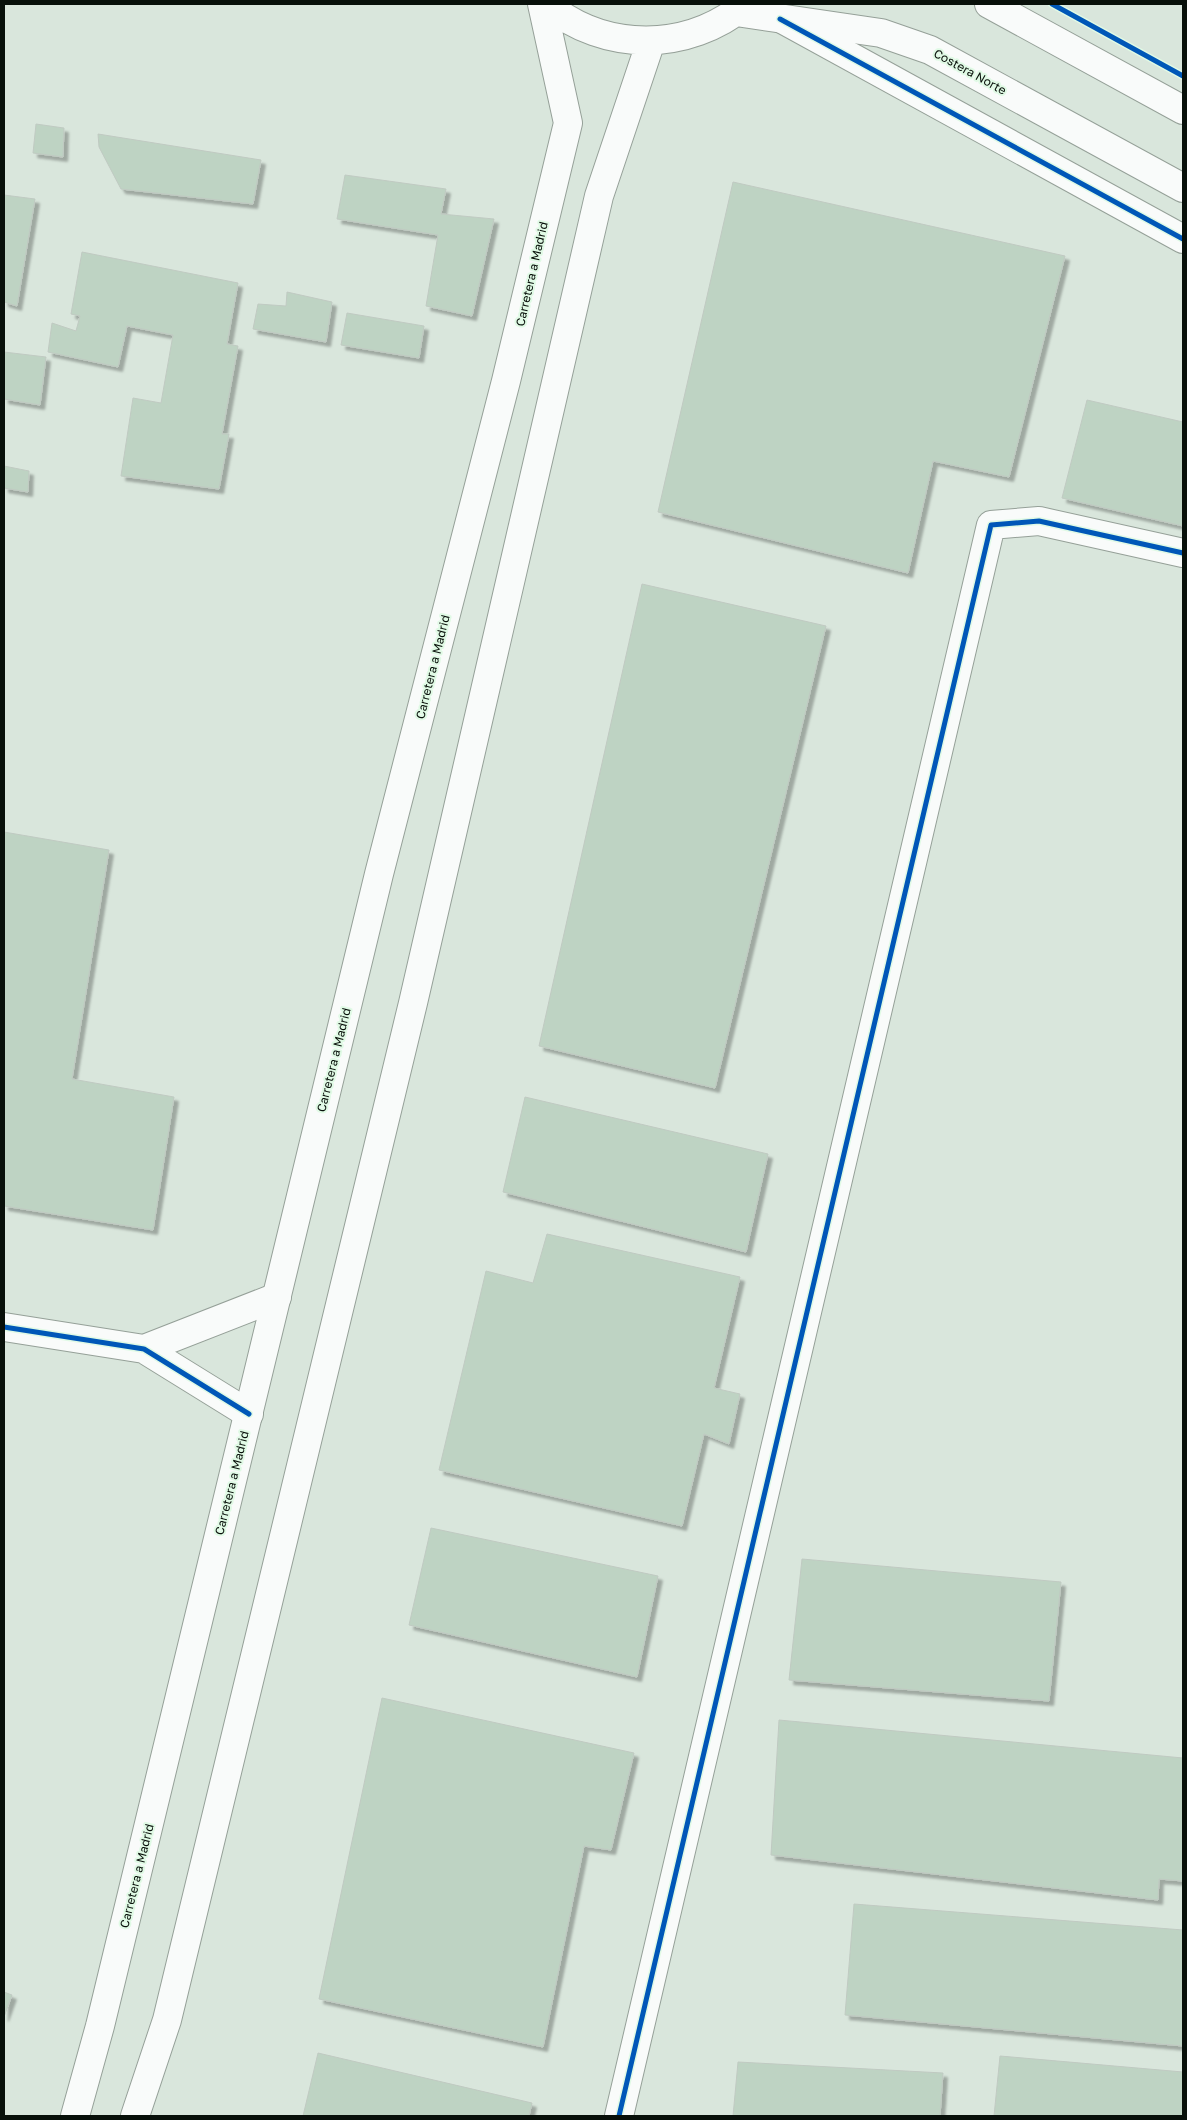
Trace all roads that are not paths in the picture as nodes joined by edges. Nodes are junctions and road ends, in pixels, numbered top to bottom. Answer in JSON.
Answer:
{"nodes":[{"id":1,"x":542,"y":4,"type":"edge"},
{"id":2,"x":546,"y":4,"type":"edge"},
{"id":3,"x":989,"y":4,"type":"edge"},
{"id":4,"x":741,"y":8,"type":"edge"},
{"id":5,"x":780,"y":19,"type":"junction"},
{"id":6,"x":651,"y":41,"type":"junction"},
{"id":7,"x":1183,"y":110,"type":"edge"},
{"id":8,"x":1183,"y":188,"type":"edge"},
{"id":9,"x":1183,"y":239,"type":"edge"},
{"id":10,"x":1183,"y":553,"type":"edge"},
{"id":11,"x":277,"y":1297,"type":"junction"},
{"id":12,"x":4,"y":1327,"type":"edge"},
{"id":13,"x":144,"y":1349,"type":"junction"},
{"id":14,"x":248,"y":1414,"type":"junction"},
{"id":15,"x":75,"y":2116,"type":"edge"},
{"id":16,"x":135,"y":2116,"type":"edge"},
{"id":17,"x":619,"y":2116,"type":"edge"}],
"edges":[{"from":1,"to":11,"type":"main road","name":"Carretera a Madrid"},
{"from":2,"to":6,"type":"main road"},
{"from":3,"to":7,"type":"main road"},
{"from":4,"to":5,"type":"main road","name":"Costera Norte"},
{"from":4,"to":6,"type":"main road"},
{"from":5,"to":8,"type":"main road","name":"Costera Norte"},
{"from":5,"to":9,"type":"main road"},
{"from":6,"to":16,"type":"main road"},
{"from":10,"to":17,"type":"main road"},
{"from":11,"to":13,"type":"main road"},
{"from":11,"to":14,"type":"main road","name":"Carretera a Madrid"},
{"from":12,"to":13,"type":"main road"},
{"from":13,"to":14,"type":"main road"},
{"from":14,"to":15,"type":"main road","name":"Carretera a Madrid"}]}
